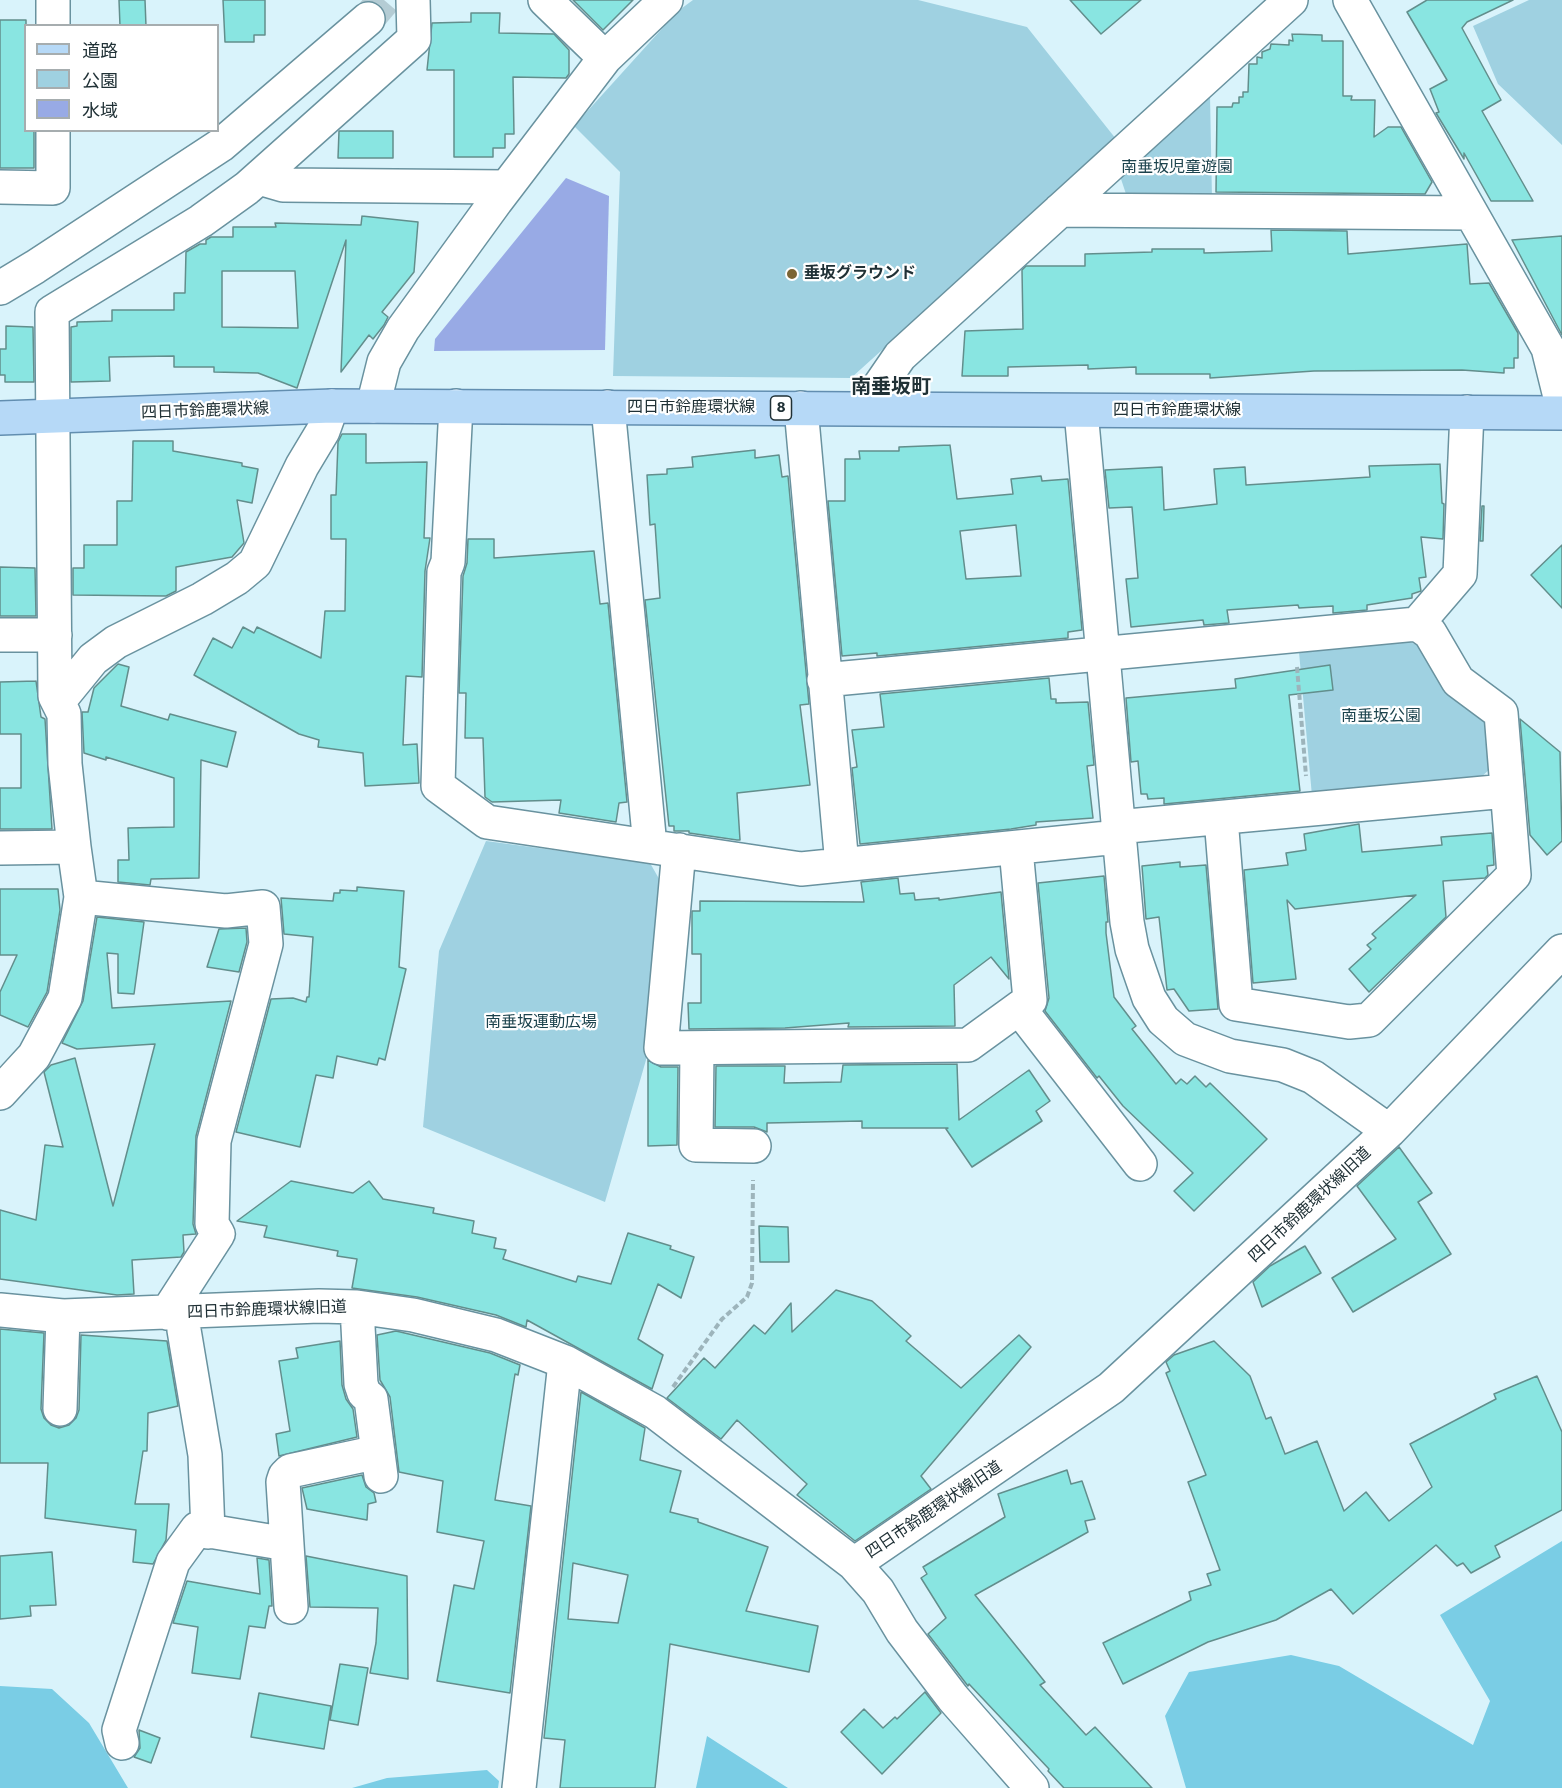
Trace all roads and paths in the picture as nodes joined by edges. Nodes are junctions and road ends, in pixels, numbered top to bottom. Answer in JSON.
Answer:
{"nodes":[{"id":1,"x":53,"y":0,"type":"edge"},
{"id":2,"x":413,"y":0,"type":"edge"},
{"id":3,"x":545,"y":0,"type":"edge"},
{"id":4,"x":666,"y":0,"type":"edge"},
{"id":5,"x":1292,"y":0,"type":"edge"},
{"id":6,"x":1350,"y":0,"type":"edge"},
{"id":7,"x":368,"y":19,"type":"tunnel mouth"},
{"id":8,"x":53,"y":24,"type":"edge"},
{"id":9,"x":605,"y":58,"type":"junction"},
{"id":10,"x":53,"y":132,"type":"edge"},
{"id":11,"x":259,"y":178,"type":"junction"},
{"id":12,"x":0,"y":188,"type":"edge"},
{"id":13,"x":506,"y":188,"type":"junction"},
{"id":14,"x":1060,"y":210,"type":"junction"},
{"id":15,"x":1471,"y":213,"type":"junction"},
{"id":16,"x":0,"y":288,"type":"edge"},
{"id":17,"x":1562,"y":405,"type":"edge"},
{"id":18,"x":332,"y":406,"type":"junction"},
{"id":19,"x":373,"y":406,"type":"junction"},
{"id":20,"x":456,"y":406,"type":"junction"},
{"id":21,"x":608,"y":407,"type":"junction"},
{"id":22,"x":801,"y":408,"type":"junction"},
{"id":23,"x":865,"y":408,"type":"junction"},
{"id":24,"x":1081,"y":411,"type":"junction"},
{"id":25,"x":1467,"y":412,"type":"junction"},
{"id":26,"x":1562,"y":413,"type":"edge"},
{"id":27,"x":53,"y":417,"type":"junction"},
{"id":28,"x":0,"y":418,"type":"edge"},
{"id":29,"x":1417,"y":624,"type":"junction"},
{"id":30,"x":0,"y":635,"type":"edge"},
{"id":31,"x":55,"y":635,"type":"junction"},
{"id":32,"x":1294,"y":635,"type":"junction"},
{"id":33,"x":1101,"y":653,"type":"junction"},
{"id":34,"x":824,"y":680,"type":"junction"},
{"id":35,"x":58,"y":702,"type":"junction"},
{"id":36,"x":1506,"y":791,"type":"junction"},
{"id":37,"x":1309,"y":810,"type":"junction"},
{"id":38,"x":1221,"y":818,"type":"junction"},
{"id":39,"x":1117,"y":832,"type":"junction"},
{"id":40,"x":74,"y":847,"type":"junction"},
{"id":41,"x":0,"y":848,"type":"edge"},
{"id":42,"x":665,"y":848,"type":"junction"},
{"id":43,"x":1016,"y":849,"type":"junction"},
{"id":44,"x":842,"y":865,"type":"junction"},
{"id":45,"x":81,"y":897,"type":"junction"},
{"id":46,"x":1562,"y":951,"type":"edge"},
{"id":47,"x":1019,"y":1008,"type":"junction"},
{"id":48,"x":697,"y":1048,"type":"junction"},
{"id":49,"x":0,"y":1093,"type":"edge"},
{"id":50,"x":1389,"y":1131,"type":"junction"},
{"id":51,"x":754,"y":1146,"type":"joint"},
{"id":52,"x":1140,"y":1164,"type":"dead end"},
{"id":53,"x":357,"y":1307,"type":"junction"},
{"id":54,"x":0,"y":1310,"type":"edge"},
{"id":55,"x":175,"y":1313,"type":"junction"},
{"id":56,"x":63,"y":1316,"type":"junction"},
{"id":57,"x":565,"y":1362,"type":"junction"},
{"id":58,"x":60,"y":1409,"type":"dead end"},
{"id":59,"x":655,"y":1412,"type":"junction"},
{"id":60,"x":208,"y":1532,"type":"junction"},
{"id":61,"x":287,"y":1544,"type":"junction"},
{"id":62,"x":854,"y":1564,"type":"junction"},
{"id":63,"x":291,"y":1607,"type":"dead end"},
{"id":64,"x":122,"y":1743,"type":"dead end"},
{"id":65,"x":519,"y":1788,"type":"edge"},
{"id":66,"x":1032,"y":1788,"type":"edge"}],
"edges":[{"from":1,"to":8,"type":"street"},
{"from":2,"to":11,"type":"street"},
{"from":3,"to":9,"type":"street"},
{"from":4,"to":9,"type":"street"},
{"from":5,"to":14,"type":"street"},
{"from":6,"to":15,"type":"street"},
{"from":7,"to":16,"type":"street"},
{"from":9,"to":13,"type":"street"},
{"from":10,"to":12,"type":"street"},
{"from":11,"to":13,"type":"street"},
{"from":11,"to":27,"type":"street"},
{"from":13,"to":19,"type":"street"},
{"from":14,"to":15,"type":"street"},
{"from":14,"to":23,"type":"street"},
{"from":15,"to":17,"type":"street"},
{"from":18,"to":19,"type":"main road","name":"四日市鈴鹿環状線","number":"8"},
{"from":18,"to":27,"type":"main road","name":"四日市鈴鹿環状線","number":"8"},
{"from":18,"to":35,"type":"street"},
{"from":19,"to":20,"type":"main road","name":"四日市鈴鹿環状線","number":"8"},
{"from":20,"to":21,"type":"main road","name":"四日市鈴鹿環状線","number":"8"},
{"from":20,"to":42,"type":"street"},
{"from":21,"to":22,"type":"main road","name":"四日市鈴鹿環状線","number":"8"},
{"from":21,"to":42,"type":"street"},
{"from":22,"to":23,"type":"main road","name":"四日市鈴鹿環状線","number":"8"},
{"from":22,"to":34,"type":"street"},
{"from":23,"to":24,"type":"main road","name":"四日市鈴鹿環状線","number":"8"},
{"from":24,"to":25,"type":"main road","name":"四日市鈴鹿環状線","number":"8"},
{"from":24,"to":33,"type":"street"},
{"from":25,"to":26,"type":"main road","name":"四日市鈴鹿環状線","number":"8"},
{"from":25,"to":29,"type":"street"},
{"from":27,"to":28,"type":"main road","name":"四日市鈴鹿環状線","number":"8"},
{"from":27,"to":31,"type":"street"},
{"from":29,"to":32,"type":"street"},
{"from":29,"to":36,"type":"street"},
{"from":30,"to":31,"type":"street"},
{"from":31,"to":35,"type":"street"},
{"from":32,"to":33,"type":"street"},
{"from":32,"to":37,"type":"path"},
{"from":33,"to":34,"type":"street"},
{"from":33,"to":39,"type":"street"},
{"from":34,"to":44,"type":"street"},
{"from":35,"to":40,"type":"street"},
{"from":36,"to":37,"type":"street"},
{"from":36,"to":38,"type":"street"},
{"from":37,"to":38,"type":"street"},
{"from":38,"to":39,"type":"street"},
{"from":39,"to":43,"type":"street"},
{"from":39,"to":50,"type":"street"},
{"from":40,"to":41,"type":"street"},
{"from":40,"to":45,"type":"street"},
{"from":42,"to":44,"type":"street"},
{"from":42,"to":48,"type":"street"},
{"from":43,"to":44,"type":"street"},
{"from":43,"to":47,"type":"street"},
{"from":45,"to":49,"type":"street"},
{"from":45,"to":55,"type":"street"},
{"from":46,"to":50,"type":"street","name":"四日市鈴鹿環状線旧道"},
{"from":47,"to":48,"type":"street"},
{"from":47,"to":52,"type":"street"},
{"from":48,"to":51,"type":"street"},
{"from":50,"to":62,"type":"street","name":"四日市鈴鹿環状線旧道"},
{"from":51,"to":59,"type":"path"},
{"from":53,"to":55,"type":"street","name":"四日市鈴鹿環状線旧道"},
{"from":53,"to":57,"type":"street","name":"四日市鈴鹿環状線旧道"},
{"from":53,"to":61,"type":"street"},
{"from":54,"to":56,"type":"street","name":"四日市鈴鹿環状線旧道"},
{"from":55,"to":56,"type":"street","name":"四日市鈴鹿環状線旧道"},
{"from":55,"to":60,"type":"street"},
{"from":56,"to":58,"type":"street"},
{"from":57,"to":59,"type":"street","name":"四日市鈴鹿環状線旧道"},
{"from":57,"to":65,"type":"street"},
{"from":59,"to":62,"type":"street","name":"四日市鈴鹿環状線旧道"},
{"from":60,"to":61,"type":"street"},
{"from":60,"to":64,"type":"street"},
{"from":61,"to":63,"type":"street"},
{"from":62,"to":66,"type":"street"}]}
